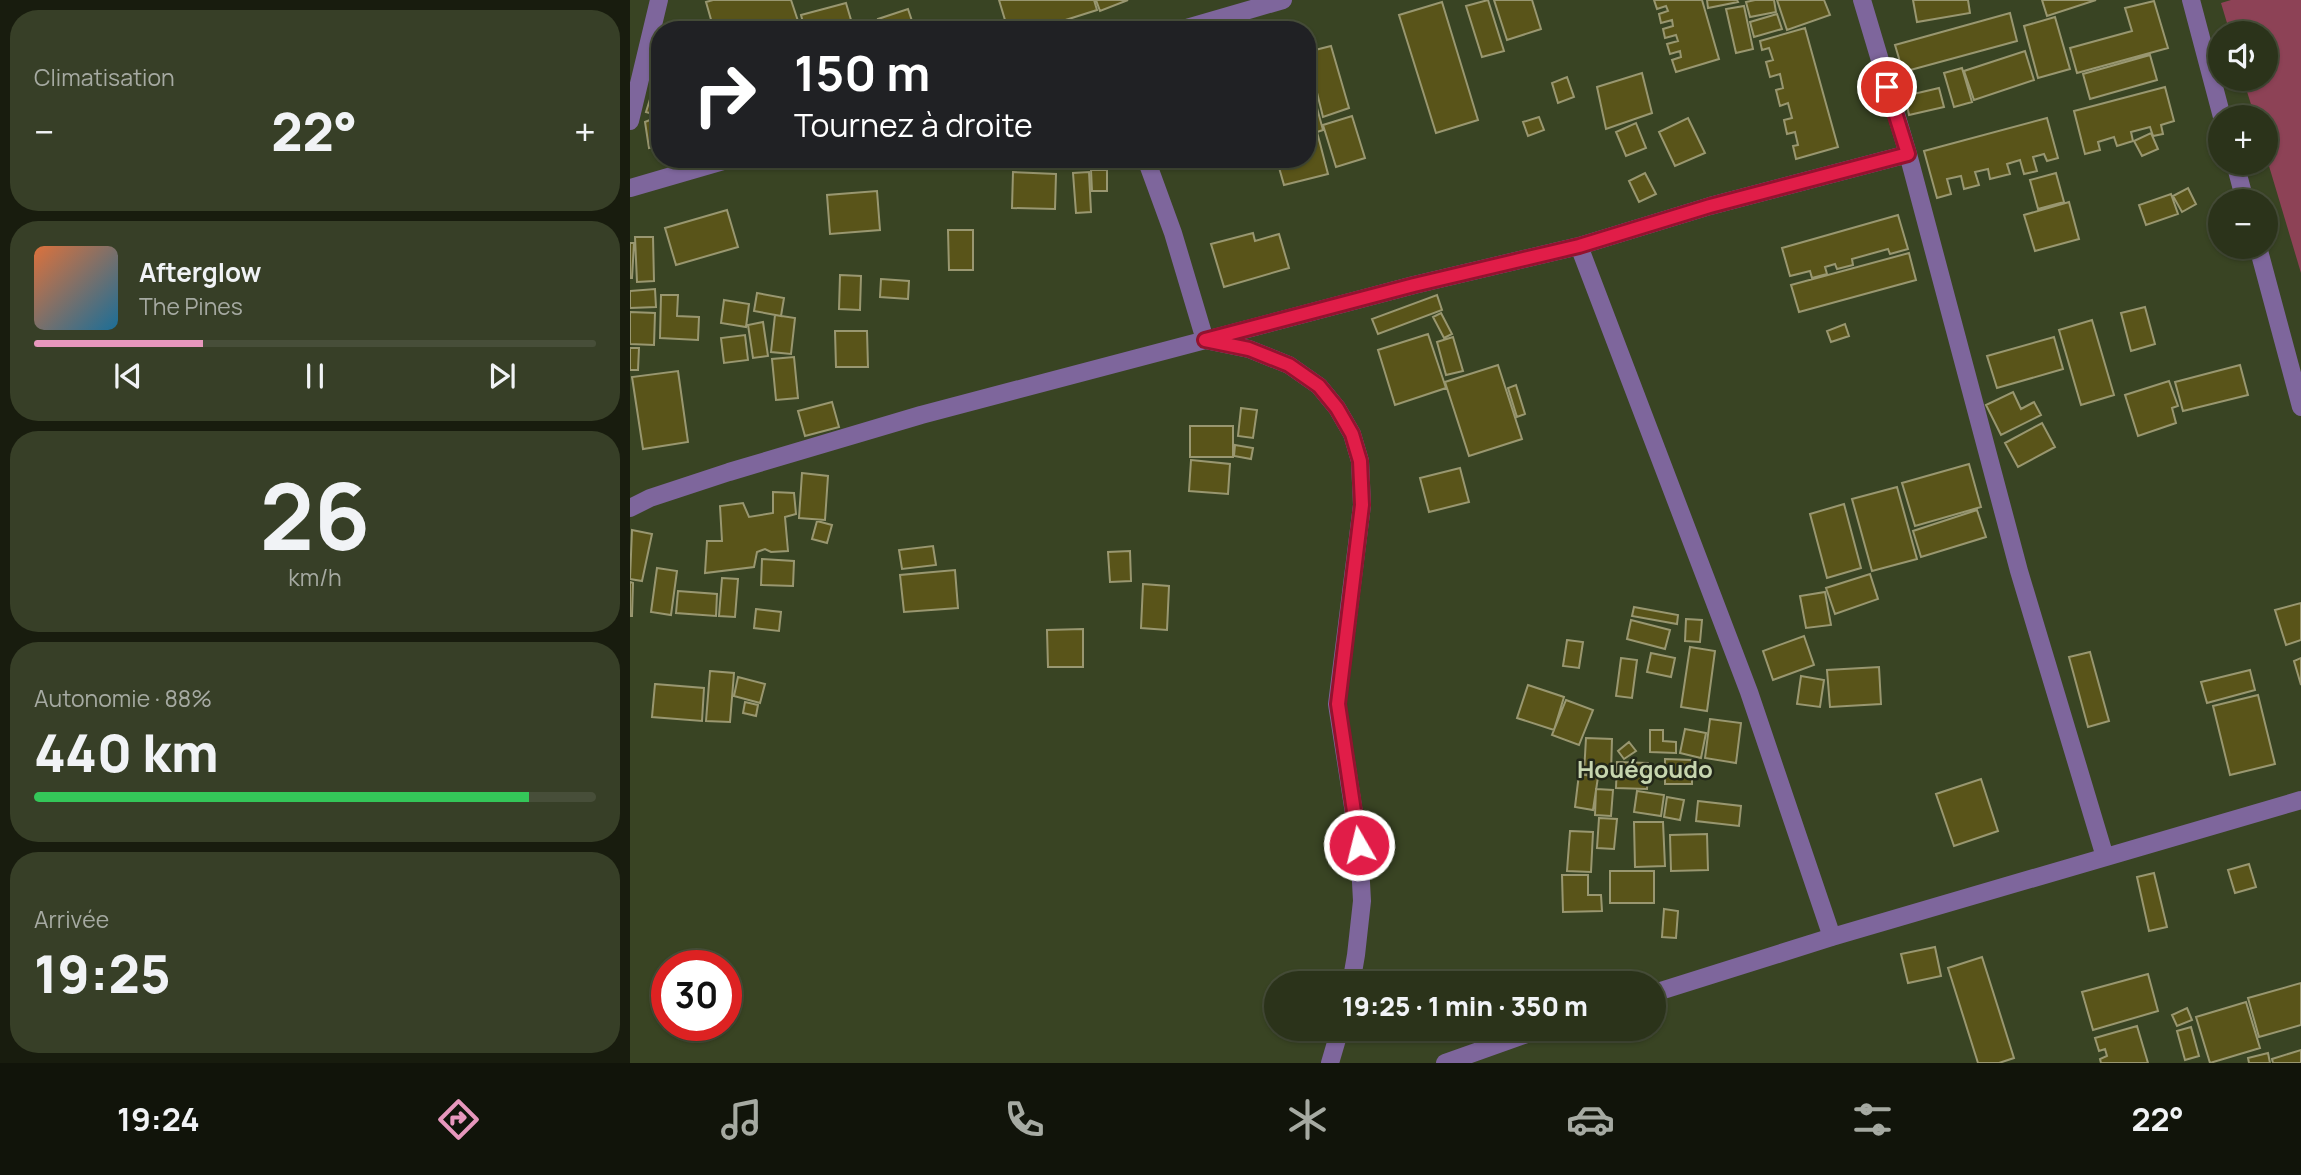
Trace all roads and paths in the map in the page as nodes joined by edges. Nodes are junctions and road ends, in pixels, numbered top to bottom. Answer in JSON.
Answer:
{"nodes":[{"id":1,"x":659,"y":0,"type":"edge"},
{"id":2,"x":1283,"y":0,"type":"edge"},
{"id":3,"x":1862,"y":0,"type":"edge"},
{"id":4,"x":2191,"y":0,"type":"edge"},
{"id":5,"x":654,"y":21,"type":"edge"},
{"id":6,"x":1211,"y":21,"type":"edge"},
{"id":7,"x":651,"y":33,"type":"edge"},
{"id":8,"x":2219,"y":105,"type":"edge"},
{"id":9,"x":630,"y":121,"type":"edge"},
{"id":10,"x":1908,"y":154,"type":"junction"},
{"id":11,"x":699,"y":168,"type":"edge"},
{"id":12,"x":1149,"y":168,"type":"edge"},
{"id":13,"x":630,"y":188,"type":"edge"},
{"id":14,"x":1579,"y":246,"type":"junction"},
{"id":15,"x":2261,"y":259,"type":"edge"},
{"id":16,"x":1205,"y":340,"type":"junction"},
{"id":17,"x":2301,"y":407,"type":"edge"},
{"id":18,"x":630,"y":508,"type":"edge"},
{"id":19,"x":2301,"y":800,"type":"edge"},
{"id":20,"x":2105,"y":857,"type":"junction"},
{"id":21,"x":1832,"y":937,"type":"junction"},
{"id":22,"x":1353,"y":971,"type":"edge"},
{"id":23,"x":1666,"y":989,"type":"edge"},
{"id":24,"x":1336,"y":1041,"type":"edge"},
{"id":25,"x":1507,"y":1041,"type":"edge"},
{"id":26,"x":1330,"y":1063,"type":"edge"},
{"id":27,"x":1444,"y":1063,"type":"edge"}],
"edges":[{"from":1,"to":5,"type":"street"},
{"from":2,"to":6,"type":"street"},
{"from":3,"to":10,"type":"street"},
{"from":4,"to":8,"type":"street"},
{"from":7,"to":9,"type":"street"},
{"from":10,"to":14,"type":"street"},
{"from":10,"to":20,"type":"street"},
{"from":11,"to":13,"type":"street"},
{"from":12,"to":16,"type":"street"},
{"from":14,"to":16,"type":"street"},
{"from":14,"to":21,"type":"street"},
{"from":15,"to":17,"type":"street"},
{"from":16,"to":18,"type":"street"},
{"from":16,"to":22,"type":"street"},
{"from":19,"to":20,"type":"street"},
{"from":20,"to":21,"type":"street"},
{"from":21,"to":23,"type":"street"},
{"from":24,"to":26,"type":"street"},
{"from":25,"to":27,"type":"street"}]}
